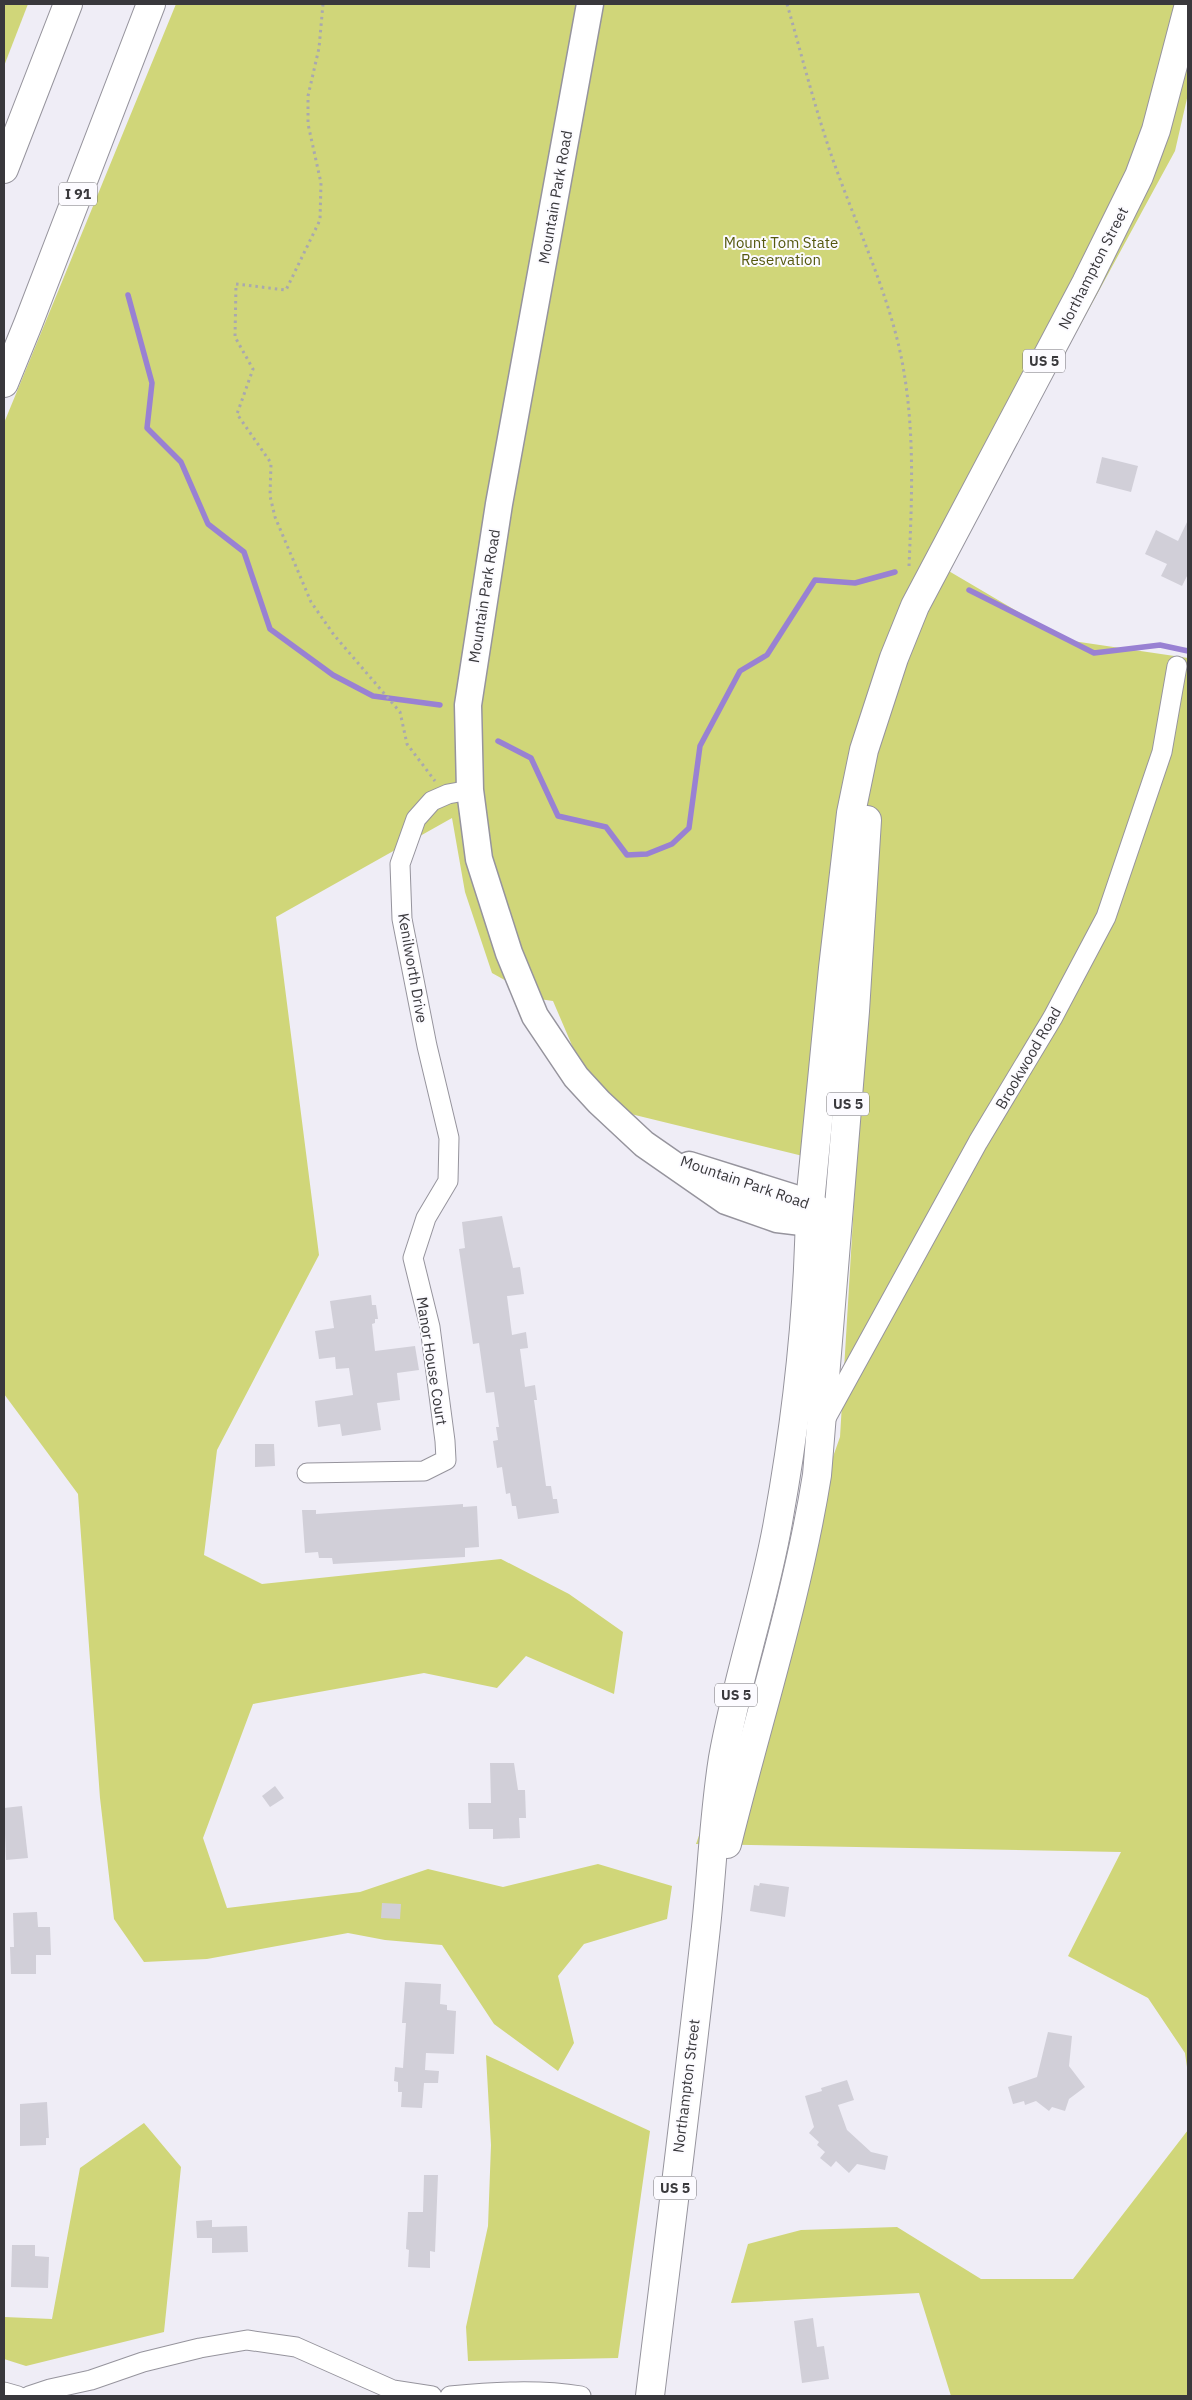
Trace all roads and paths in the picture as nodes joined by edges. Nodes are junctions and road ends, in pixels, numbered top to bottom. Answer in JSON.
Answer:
{"nodes":[{"id":1,"x":68,"y":4,"type":"edge"},
{"id":2,"x":151,"y":4,"type":"edge"},
{"id":3,"x":323,"y":4,"type":"edge"},
{"id":4,"x":590,"y":4,"type":"edge"},
{"id":5,"x":787,"y":4,"type":"edge"},
{"id":6,"x":1188,"y":8,"type":"edge"},
{"id":7,"x":4,"y":169,"type":"edge"},
{"id":8,"x":4,"y":383,"type":"edge"},
{"id":9,"x":909,"y":575,"type":"dead end"},
{"id":10,"x":1177,"y":666,"type":"dead end"},
{"id":11,"x":878,"y":706,"type":"junction"},
{"id":12,"x":459,"y":792,"type":"junction"},
{"id":13,"x":448,"y":1180,"type":"joint"},
{"id":14,"x":810,"y":1213,"type":"junction"},
{"id":15,"x":838,"y":1222,"type":"junction"},
{"id":16,"x":822,"y":1426,"type":"junction"},
{"id":17,"x":306,"y":1473,"type":"dead end"},
{"id":18,"x":706,"y":1926,"type":"junction"},
{"id":19,"x":91,"y":2388,"type":"edge"},
{"id":20,"x":4,"y":2392,"type":"edge"},
{"id":21,"x":18,"y":2396,"type":"edge"},
{"id":22,"x":29,"y":2396,"type":"edge"},
{"id":23,"x":432,"y":2396,"type":"edge"},
{"id":24,"x":450,"y":2396,"type":"edge"},
{"id":25,"x":581,"y":2396,"type":"edge"},
{"id":26,"x":650,"y":2396,"type":"edge"}],
"edges":[{"from":1,"to":7,"type":"main road"},
{"from":2,"to":8,"type":"main road","number":"I 91"},
{"from":3,"to":12,"type":"path"},
{"from":4,"to":12,"type":"street","name":"Mountain Park Road"},
{"from":5,"to":9,"type":"path"},
{"from":6,"to":11,"type":"main road","name":"Northampton Street","number":"US 5"},
{"from":10,"to":16,"type":"street","name":"Brookwood Road"},
{"from":11,"to":14,"type":"main road","number":"US 5"},
{"from":11,"to":15,"type":"main road","number":"US 5"},
{"from":12,"to":13,"type":"street","name":"Kenilworth Drive"},
{"from":12,"to":14,"type":"street","name":"Mountain Park Road"},
{"from":13,"to":17,"type":"street","name":"Manor House Court"},
{"from":14,"to":15,"type":"street","name":"Mountain Park Road"},
{"from":14,"to":18,"type":"main road","number":"US 5"},
{"from":15,"to":16,"type":"main road","number":"US 5"},
{"from":16,"to":18,"type":"main road","number":"US 5"},
{"from":18,"to":26,"type":"main road","name":"Northampton Street","number":"US 5"},
{"from":19,"to":22,"type":"street"},
{"from":19,"to":23,"type":"street"},
{"from":20,"to":21,"type":"street"},
{"from":24,"to":25,"type":"street"}]}
